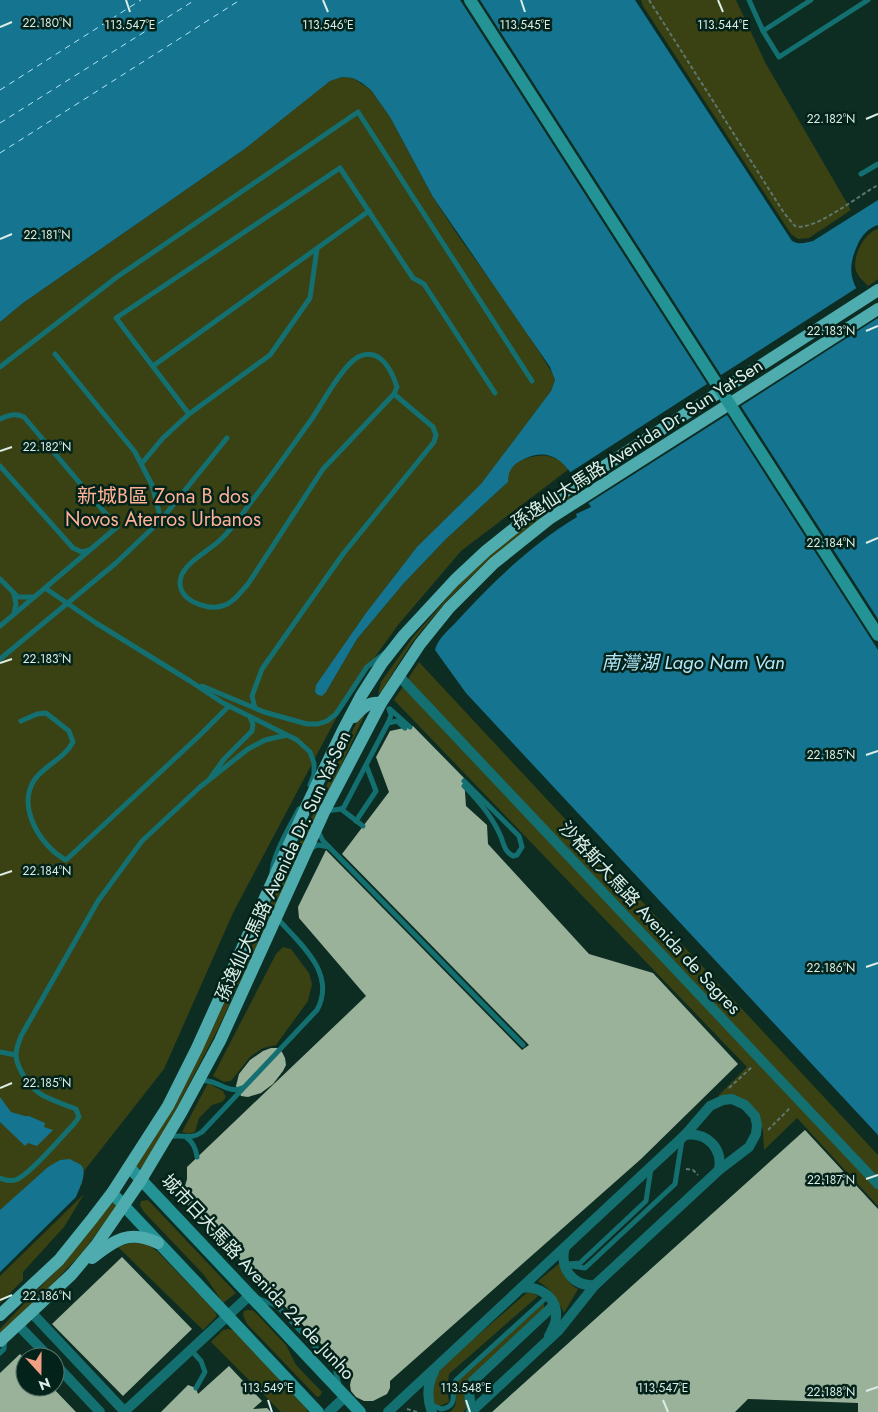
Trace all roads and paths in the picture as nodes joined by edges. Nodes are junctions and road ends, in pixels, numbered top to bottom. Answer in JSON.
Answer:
{"nodes":[{"id":1,"x":470,"y":0,"type":"edge"},
{"id":2,"x":649,"y":0,"type":"edge"},
{"id":3,"x":749,"y":0,"type":"edge"},
{"id":4,"x":811,"y":0,"type":"edge"},
{"id":5,"x":868,"y":0,"type":"edge"},
{"id":6,"x":763,"y":31,"type":"junction"},
{"id":7,"x":878,"y":164,"type":"edge"},
{"id":8,"x":860,"y":174,"type":"dead end"},
{"id":9,"x":878,"y":185,"type":"edge"},
{"id":10,"x":369,"y":212,"type":"junction"},
{"id":11,"x":317,"y":248,"type":"junction"},
{"id":12,"x":875,"y":292,"type":"edge"},
{"id":13,"x":878,"y":309,"type":"edge"},
{"id":14,"x":55,"y":354,"type":"dead end"},
{"id":15,"x":153,"y":366,"type":"junction"},
{"id":16,"x":0,"y":367,"type":"edge"},
{"id":17,"x":532,"y":382,"type":"dead end"},
{"id":18,"x":495,"y":393,"type":"dead end"},
{"id":19,"x":394,"y":394,"type":"junction"},
{"id":20,"x":189,"y":414,"type":"junction"},
{"id":21,"x":0,"y":420,"type":"edge"},
{"id":22,"x":227,"y":438,"type":"dead end"},
{"id":23,"x":142,"y":463,"type":"junction"},
{"id":24,"x":0,"y":466,"type":"edge"},
{"id":25,"x":161,"y":520,"type":"junction"},
{"id":26,"x":73,"y":548,"type":"junction"},
{"id":27,"x":89,"y":550,"type":"junction"},
{"id":28,"x":73,"y":564,"type":"junction"},
{"id":29,"x":0,"y":579,"type":"edge"},
{"id":30,"x":45,"y":588,"type":"junction"},
{"id":31,"x":13,"y":594,"type":"junction"},
{"id":32,"x":35,"y":597,"type":"junction"},
{"id":33,"x":67,"y":602,"type":"junction"},
{"id":34,"x":14,"y":614,"type":"junction"},
{"id":35,"x":0,"y":626,"type":"edge"},
{"id":36,"x":878,"y":635,"type":"edge"},
{"id":37,"x":395,"y":646,"type":"junction"},
{"id":38,"x":0,"y":659,"type":"edge"},
{"id":39,"x":398,"y":675,"type":"junction"},
{"id":40,"x":190,"y":681,"type":"junction"},
{"id":41,"x":229,"y":706,"type":"junction"},
{"id":42,"x":385,"y":706,"type":"junction"},
{"id":43,"x":255,"y":708,"type":"junction"},
{"id":44,"x":272,"y":714,"type":"junction"},
{"id":45,"x":250,"y":717,"type":"junction"},
{"id":46,"x":258,"y":721,"type":"junction"},
{"id":47,"x":21,"y":722,"type":"dead end"},
{"id":48,"x":388,"y":724,"type":"junction"},
{"id":49,"x":343,"y":730,"type":"junction"},
{"id":50,"x":252,"y":731,"type":"junction"},
{"id":51,"x":287,"y":735,"type":"junction"},
{"id":52,"x":366,"y":765,"type":"junction"},
{"id":53,"x":210,"y":780,"type":"junction"},
{"id":54,"x":464,"y":784,"type":"joint"},
{"id":55,"x":341,"y":809,"type":"junction"},
{"id":56,"x":324,"y":812,"type":"junction"},
{"id":57,"x":356,"y":821,"type":"junction"},
{"id":58,"x":363,"y":826,"type":"dead end"},
{"id":59,"x":317,"y":827,"type":"junction"},
{"id":60,"x":329,"y":847,"type":"junction"},
{"id":61,"x":305,"y":852,"type":"junction"},
{"id":62,"x":273,"y":880,"type":"junction"},
{"id":63,"x":276,"y":918,"type":"junction"},
{"id":64,"x":523,"y":1045,"type":"dead end"},
{"id":65,"x":0,"y":1052,"type":"edge"},
{"id":66,"x":16,"y":1054,"type":"junction"},
{"id":67,"x":760,"y":1059,"type":"junction"},
{"id":68,"x":198,"y":1082,"type":"junction"},
{"id":69,"x":245,"y":1087,"type":"junction"},
{"id":70,"x":724,"y":1092,"type":"dead end"},
{"id":71,"x":799,"y":1100,"type":"junction"},
{"id":72,"x":684,"y":1136,"type":"junction"},
{"id":73,"x":186,"y":1137,"type":"junction"},
{"id":74,"x":166,"y":1138,"type":"junction"},
{"id":75,"x":749,"y":1147,"type":"junction"},
{"id":76,"x":197,"y":1157,"type":"dead end"},
{"id":77,"x":651,"y":1166,"type":"junction"},
{"id":78,"x":129,"y":1167,"type":"junction"},
{"id":79,"x":678,"y":1168,"type":"junction"},
{"id":80,"x":719,"y":1170,"type":"junction"},
{"id":81,"x":1,"y":1180,"type":"edge"},
{"id":82,"x":141,"y":1180,"type":"junction"},
{"id":83,"x":705,"y":1183,"type":"junction"},
{"id":84,"x":878,"y":1184,"type":"edge"},
{"id":85,"x":112,"y":1193,"type":"junction"},
{"id":86,"x":124,"y":1206,"type":"junction"},
{"id":87,"x":158,"y":1243,"type":"junction"},
{"id":88,"x":565,"y":1247,"type":"junction"},
{"id":89,"x":564,"y":1264,"type":"junction"},
{"id":90,"x":72,"y":1274,"type":"junction"},
{"id":91,"x":595,"y":1285,"type":"junction"},
{"id":92,"x":521,"y":1288,"type":"junction"},
{"id":93,"x":250,"y":1295,"type":"junction"},
{"id":94,"x":551,"y":1300,"type":"junction"},
{"id":95,"x":31,"y":1312,"type":"junction"},
{"id":96,"x":0,"y":1315,"type":"edge"},
{"id":97,"x":227,"y":1316,"type":"junction"},
{"id":98,"x":18,"y":1325,"type":"junction"},
{"id":99,"x":3,"y":1339,"type":"edge"},
{"id":100,"x":545,"y":1343,"type":"junction"},
{"id":101,"x":39,"y":1347,"type":"edge"},
{"id":102,"x":191,"y":1349,"type":"junction"},
{"id":103,"x":0,"y":1353,"type":"edge"},
{"id":104,"x":441,"y":1362,"type":"junction"},
{"id":105,"x":65,"y":1375,"type":"edge"},
{"id":106,"x":196,"y":1388,"type":"dead end"},
{"id":107,"x":343,"y":1394,"type":"junction"},
{"id":108,"x":430,"y":1407,"type":"edge"},
{"id":109,"x":472,"y":1411,"type":"edge"},
{"id":110,"x":100,"y":1412,"type":"edge"},
{"id":111,"x":125,"y":1412,"type":"edge"},
{"id":112,"x":318,"y":1412,"type":"edge"},
{"id":113,"x":329,"y":1412,"type":"edge"},
{"id":114,"x":360,"y":1412,"type":"edge"},
{"id":115,"x":388,"y":1412,"type":"edge"}],
"edges":[{"from":1,"to":36,"type":"main road","bridge":true},
{"from":2,"to":9,"type":"path"},
{"from":3,"to":6,"type":"lane"},
{"from":4,"to":6,"type":"lane"},
{"from":5,"to":6,"type":"lane"},
{"from":7,"to":8,"type":"lane"},
{"from":10,"to":11,"type":"lane"},
{"from":10,"to":15,"type":"lane"},
{"from":10,"to":18,"type":"lane"},
{"from":11,"to":15,"type":"lane"},
{"from":11,"to":20,"type":"lane"},
{"from":12,"to":37,"type":"main road","name":"孫逸仙大馬路 Avenida Dr. Sun Yat-Sen"},
{"from":13,"to":39,"type":"main road","name":"孫逸仙大馬路 Avenida Dr. Sun Yat-Sen"},
{"from":14,"to":23,"type":"lane"},
{"from":15,"to":20,"type":"lane"},
{"from":16,"to":17,"type":"lane"},
{"from":19,"to":19,"type":"lane"},
{"from":19,"to":43,"type":"lane"},
{"from":20,"to":23,"type":"lane"},
{"from":21,"to":27,"type":"lane"},
{"from":22,"to":25,"type":"lane"},
{"from":23,"to":25,"type":"lane"},
{"from":24,"to":26,"type":"lane"},
{"from":25,"to":33,"type":"lane"},
{"from":26,"to":27,"type":"lane"},
{"from":26,"to":28,"type":"lane"},
{"from":27,"to":28,"type":"lane"},
{"from":28,"to":30,"type":"lane"},
{"from":29,"to":31,"type":"lane"},
{"from":30,"to":32,"type":"lane"},
{"from":30,"to":33,"type":"lane"},
{"from":31,"to":32,"type":"lane"},
{"from":31,"to":34,"type":"lane"},
{"from":32,"to":34,"type":"lane"},
{"from":33,"to":38,"type":"lane"},
{"from":33,"to":40,"type":"lane"},
{"from":34,"to":35,"type":"lane"},
{"from":37,"to":44,"type":"lane"},
{"from":37,"to":49,"type":"main road","name":"孫逸仙大馬路 Avenida Dr. Sun Yat-Sen"},
{"from":39,"to":42,"type":"main road","name":"孫逸仙大馬路 Avenida Dr. Sun Yat-Sen"},
{"from":39,"to":67,"type":"street","name":"沙格斯大馬路 Avenida de Sagres"},
{"from":40,"to":41,"type":"lane"},
{"from":40,"to":43,"type":"lane"},
{"from":41,"to":45,"type":"lane"},
{"from":41,"to":47,"type":"lane"},
{"from":42,"to":48,"type":"lane"},
{"from":42,"to":48,"type":"lane"},
{"from":42,"to":49,"type":"main road"},
{"from":42,"to":56,"type":"main road","name":"孫逸仙大馬路 Avenida Dr. Sun Yat-Sen"},
{"from":43,"to":44,"type":"lane"},
{"from":44,"to":46,"type":"lane"},
{"from":45,"to":46,"type":"lane"},
{"from":45,"to":50,"type":"lane"},
{"from":46,"to":50,"type":"lane"},
{"from":46,"to":51,"type":"lane"},
{"from":48,"to":52,"type":"lane"},
{"from":49,"to":62,"type":"main road","name":"孫逸仙大馬路 Avenida Dr. Sun Yat-Sen"},
{"from":50,"to":53,"type":"lane"},
{"from":51,"to":53,"type":"lane"},
{"from":51,"to":62,"type":"lane"},
{"from":52,"to":55,"type":"lane"},
{"from":52,"to":57,"type":"lane"},
{"from":53,"to":66,"type":"lane"},
{"from":54,"to":54,"type":"lane"},
{"from":55,"to":56,"type":"lane"},
{"from":55,"to":57,"type":"lane"},
{"from":56,"to":59,"type":"main road","name":"孫逸仙大馬路 Avenida Dr. Sun Yat-Sen"},
{"from":57,"to":58,"type":"lane"},
{"from":59,"to":60,"type":"lane"},
{"from":59,"to":61,"type":"main road","name":"孫逸仙大馬路 Avenida Dr. Sun Yat-Sen"},
{"from":60,"to":61,"type":"lane"},
{"from":60,"to":64,"type":"lane"},
{"from":61,"to":63,"type":"main road","name":"孫逸仙大馬路 Avenida Dr. Sun Yat-Sen"},
{"from":62,"to":78,"type":"main road","name":"孫逸仙大馬路 Avenida Dr. Sun Yat-Sen"},
{"from":63,"to":68,"type":"main road","name":"孫逸仙大馬路 Avenida Dr. Sun Yat-Sen"},
{"from":63,"to":69,"type":"lane"},
{"from":65,"to":66,"type":"lane"},
{"from":66,"to":81,"type":"lane"},
{"from":67,"to":70,"type":"path"},
{"from":67,"to":71,"type":"street","name":"沙格斯大馬路 Avenida de Sagres"},
{"from":68,"to":69,"type":"lane"},
{"from":68,"to":74,"type":"main road","name":"孫逸仙大馬路 Avenida Dr. Sun Yat-Sen"},
{"from":69,"to":73,"type":"lane"},
{"from":71,"to":75,"type":"path"},
{"from":71,"to":84,"type":"street","name":"沙格斯大馬路 Avenida de Sagres"},
{"from":72,"to":75,"type":"street"},
{"from":72,"to":77,"type":"street"},
{"from":72,"to":79,"type":"lane"},
{"from":72,"to":80,"type":"street"},
{"from":73,"to":74,"type":"lane"},
{"from":73,"to":76,"type":"lane"},
{"from":74,"to":82,"type":"main road","name":"孫逸仙大馬路 Avenida Dr. Sun Yat-Sen"},
{"from":75,"to":80,"type":"street"},
{"from":77,"to":88,"type":"street"},
{"from":77,"to":89,"type":"lane"},
{"from":78,"to":82,"type":"main road","name":"城市日大馬路 Avenida 24 de Junho"},
{"from":78,"to":85,"type":"main road","name":"孫逸仙大馬路 Avenida Dr. Sun Yat-Sen"},
{"from":79,"to":83,"type":"path"},
{"from":79,"to":89,"type":"lane"},
{"from":80,"to":83,"type":"street"},
{"from":82,"to":86,"type":"main road","name":"孫逸仙大馬路 Avenida Dr. Sun Yat-Sen"},
{"from":82,"to":93,"type":"main road","name":"城市日大馬路 Avenida 24 de Junho"},
{"from":83,"to":91,"type":"street"},
{"from":85,"to":86,"type":"main road"},
{"from":85,"to":96,"type":"main road","name":"孫逸仙大馬路 Avenida Dr. Sun Yat-Sen"},
{"from":86,"to":87,"type":"main road"},
{"from":86,"to":90,"type":"main road","name":"孫逸仙大馬路 Avenida Dr. Sun Yat-Sen"},
{"from":87,"to":90,"type":"main road"},
{"from":87,"to":97,"type":"main road"},
{"from":88,"to":89,"type":"street"},
{"from":88,"to":92,"type":"street"},
{"from":89,"to":91,"type":"street"},
{"from":90,"to":95,"type":"main road","name":"孫逸仙大馬路 Avenida Dr. Sun Yat-Sen"},
{"from":91,"to":100,"type":"street"},
{"from":92,"to":94,"type":"street"},
{"from":92,"to":104,"type":"street"},
{"from":93,"to":97,"type":"street"},
{"from":93,"to":107,"type":"main road","name":"城市日大馬路 Avenida 24 de Junho"},
{"from":94,"to":100,"type":"street"},
{"from":94,"to":108,"type":"lane"},
{"from":94,"to":109,"type":"street"},
{"from":95,"to":98,"type":"main road","name":"孫逸仙大馬路 Avenida Dr. Sun Yat-Sen"},
{"from":95,"to":111,"type":"street"},
{"from":97,"to":102,"type":"street"},
{"from":97,"to":112,"type":"main road"},
{"from":98,"to":99,"type":"main road","name":"孫逸仙大馬路 Avenida Dr. Sun Yat-Sen"},
{"from":98,"to":101,"type":"street"},
{"from":99,"to":103,"type":"lane"},
{"from":100,"to":109,"type":"street"},
{"from":102,"to":106,"type":"lane"},
{"from":102,"to":111,"type":"street"},
{"from":104,"to":108,"type":"street"},
{"from":104,"to":115,"type":"street"},
{"from":105,"to":110,"type":"street"},
{"from":107,"to":113,"type":"street"},
{"from":107,"to":114,"type":"main road","name":"城市日大馬路 Avenida 24 de Junho"}]}
